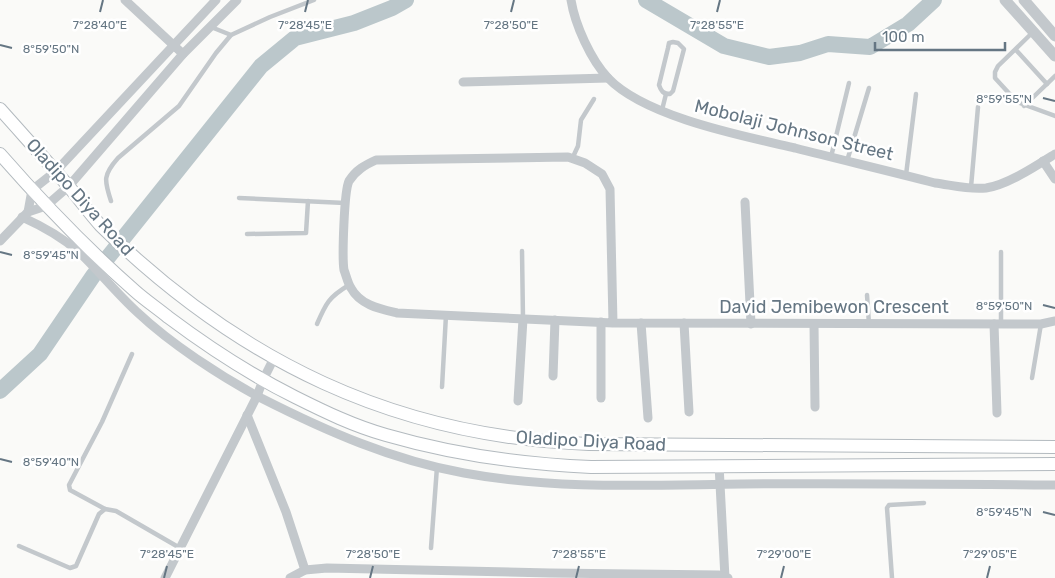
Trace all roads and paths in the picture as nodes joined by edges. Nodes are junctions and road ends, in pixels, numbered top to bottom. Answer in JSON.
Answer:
{"nodes":[{"id":1,"x":125,"y":0,"type":"edge"},
{"id":2,"x":216,"y":0,"type":"edge"},
{"id":3,"x":237,"y":0,"type":"edge"},
{"id":4,"x":314,"y":0,"type":"edge"},
{"id":5,"x":1005,"y":0,"type":"edge"},
{"id":6,"x":1024,"y":0,"type":"edge"},
{"id":7,"x":571,"y":3,"type":"edge"},
{"id":8,"x":211,"y":27,"type":"junction"},
{"id":9,"x":1033,"y":32,"type":"junction"},
{"id":10,"x":231,"y":35,"type":"junction"},
{"id":11,"x":1055,"y":36,"type":"edge"},
{"id":12,"x":173,"y":46,"type":"junction"},
{"id":13,"x":1016,"y":50,"type":"junction"},
{"id":14,"x":183,"y":54,"type":"junction"},
{"id":15,"x":1055,"y":55,"type":"edge"},
{"id":16,"x":1055,"y":76,"type":"edge"},
{"id":17,"x":608,"y":78,"type":"junction"},
{"id":18,"x":463,"y":82,"type":"dead end"},
{"id":19,"x":849,"y":83,"type":"dead end"},
{"id":20,"x":1047,"y":84,"type":"junction"},
{"id":21,"x":869,"y":88,"type":"dead end"},
{"id":22,"x":666,"y":94,"type":"junction"},
{"id":23,"x":916,"y":94,"type":"dead end"},
{"id":24,"x":594,"y":99,"type":"dead end"},
{"id":25,"x":978,"y":106,"type":"dead end"},
{"id":26,"x":1024,"y":106,"type":"junction"},
{"id":27,"x":0,"y":108,"type":"edge"},
{"id":28,"x":662,"y":111,"type":"junction"},
{"id":29,"x":1055,"y":116,"type":"edge"},
{"id":30,"x":1055,"y":154,"type":"edge"},
{"id":31,"x":831,"y":157,"type":"junction"},
{"id":32,"x":2,"y":159,"type":"edge"},
{"id":33,"x":572,"y":159,"type":"junction"},
{"id":34,"x":847,"y":161,"type":"junction"},
{"id":35,"x":1043,"y":161,"type":"junction"},
{"id":36,"x":56,"y":171,"type":"junction"},
{"id":37,"x":906,"y":176,"type":"junction"},
{"id":38,"x":1055,"y":179,"type":"edge"},
{"id":39,"x":68,"y":186,"type":"junction"},
{"id":40,"x":971,"y":187,"type":"junction"},
{"id":41,"x":32,"y":190,"type":"junction"},
{"id":42,"x":239,"y":198,"type":"dead end"},
{"id":43,"x":111,"y":201,"type":"dead end"},
{"id":44,"x":308,"y":201,"type":"junction"},
{"id":45,"x":745,"y":202,"type":"dead end"},
{"id":46,"x":345,"y":203,"type":"junction"},
{"id":47,"x":46,"y":206,"type":"junction"},
{"id":48,"x":25,"y":214,"type":"junction"},
{"id":49,"x":247,"y":234,"type":"dead end"},
{"id":50,"x":0,"y":241,"type":"edge"},
{"id":51,"x":80,"y":247,"type":"junction"},
{"id":52,"x":522,"y":250,"type":"dead end"},
{"id":53,"x":1001,"y":252,"type":"dead end"},
{"id":54,"x":349,"y":285,"type":"junction"},
{"id":55,"x":867,"y":296,"type":"dead end"},
{"id":56,"x":132,"y":297,"type":"junction"},
{"id":57,"x":446,"y":315,"type":"junction"},
{"id":58,"x":523,"y":319,"type":"junction"},
{"id":59,"x":555,"y":320,"type":"junction"},
{"id":60,"x":1055,"y":321,"type":"edge"},
{"id":61,"x":601,"y":322,"type":"junction"},
{"id":62,"x":614,"y":323,"type":"junction"},
{"id":63,"x":641,"y":323,"type":"junction"},
{"id":64,"x":684,"y":323,"type":"junction"},
{"id":65,"x":317,"y":324,"type":"dead end"},
{"id":66,"x":751,"y":324,"type":"junction"},
{"id":67,"x":814,"y":324,"type":"junction"},
{"id":68,"x":869,"y":324,"type":"junction"},
{"id":69,"x":998,"y":324,"type":"junction"},
{"id":70,"x":1041,"y":324,"type":"junction"},
{"id":71,"x":132,"y":354,"type":"dead end"},
{"id":72,"x":274,"y":358,"type":"junction"},
{"id":73,"x":553,"y":376,"type":"dead end"},
{"id":74,"x":1032,"y":378,"type":"dead end"},
{"id":75,"x":263,"y":380,"type":"junction"},
{"id":76,"x":442,"y":387,"type":"dead end"},
{"id":77,"x":257,"y":396,"type":"junction"},
{"id":78,"x":601,"y":398,"type":"dead end"},
{"id":79,"x":518,"y":401,"type":"dead end"},
{"id":80,"x":815,"y":407,"type":"dead end"},
{"id":81,"x":689,"y":412,"type":"dead end"},
{"id":82,"x":997,"y":413,"type":"dead end"},
{"id":83,"x":247,"y":415,"type":"junction"},
{"id":84,"x":648,"y":418,"type":"dead end"},
{"id":85,"x":1055,"y":447,"type":"edge"},
{"id":86,"x":1055,"y":464,"type":"edge"},
{"id":87,"x":719,"y":465,"type":"junction"},
{"id":88,"x":437,"y":467,"type":"junction"},
{"id":89,"x":720,"y":484,"type":"junction"},
{"id":90,"x":1055,"y":485,"type":"edge"},
{"id":91,"x":924,"y":503,"type":"dead end"},
{"id":92,"x":106,"y":509,"type":"junction"},
{"id":93,"x":19,"y":546,"type":"dead end"},
{"id":94,"x":180,"y":548,"type":"junction"},
{"id":95,"x":431,"y":548,"type":"dead end"},
{"id":96,"x":306,"y":570,"type":"junction"},
{"id":97,"x":550,"y":576,"type":"edge"},
{"id":98,"x":726,"y":577,"type":"edge"},
{"id":99,"x":165,"y":578,"type":"edge"},
{"id":100,"x":290,"y":578,"type":"edge"},
{"id":101,"x":892,"y":578,"type":"edge"}],
"edges":[{"from":1,"to":12,"type":"street"},
{"from":2,"to":12,"type":"street"},
{"from":3,"to":8,"type":"street"},
{"from":4,"to":10,"type":"lane"},
{"from":5,"to":9,"type":"street"},
{"from":6,"to":11,"type":"street"},
{"from":7,"to":17,"type":"street","name":"Mobolaji Johnson Street"},
{"from":8,"to":10,"type":"lane"},
{"from":8,"to":14,"type":"street"},
{"from":9,"to":13,"type":"lane"},
{"from":9,"to":15,"type":"street"},
{"from":10,"to":43,"type":"lane"},
{"from":12,"to":14,"type":"street"},
{"from":12,"to":36,"type":"street"},
{"from":13,"to":20,"type":"lane"},
{"from":13,"to":26,"type":"lane"},
{"from":14,"to":39,"type":"street"},
{"from":16,"to":20,"type":"lane"},
{"from":17,"to":18,"type":"street"},
{"from":17,"to":28,"type":"street","name":"Mobolaji Johnson Street"},
{"from":19,"to":31,"type":"lane"},
{"from":20,"to":26,"type":"lane"},
{"from":21,"to":34,"type":"lane"},
{"from":22,"to":22,"type":"lane"},
{"from":22,"to":28,"type":"lane"},
{"from":23,"to":37,"type":"lane"},
{"from":24,"to":33,"type":"lane"},
{"from":25,"to":40,"type":"lane"},
{"from":26,"to":29,"type":"lane"},
{"from":27,"to":36,"type":"main road","name":"Oladipo Diya Road"},
{"from":28,"to":31,"type":"street","name":"Mobolaji Johnson Street"},
{"from":30,"to":35,"type":"street","name":"Mobolaji Johnson Street"},
{"from":31,"to":34,"type":"street","name":"Mobolaji Johnson Street"},
{"from":32,"to":41,"type":"main road","name":"Oladipo Diya Road"},
{"from":33,"to":46,"type":"street"},
{"from":33,"to":62,"type":"street"},
{"from":34,"to":37,"type":"street","name":"Mobolaji Johnson Street"},
{"from":35,"to":38,"type":"street"},
{"from":35,"to":40,"type":"street","name":"Mobolaji Johnson Street"},
{"from":36,"to":39,"type":"main road","name":"Oladipo Diya Road"},
{"from":36,"to":41,"type":"street"},
{"from":37,"to":40,"type":"street","name":"Mobolaji Johnson Street"},
{"from":39,"to":47,"type":"street"},
{"from":39,"to":72,"type":"main road","name":"Oladipo Diya Road"},
{"from":41,"to":47,"type":"main road","name":"Oladipo Diya Road"},
{"from":41,"to":48,"type":"street"},
{"from":42,"to":44,"type":"lane"},
{"from":44,"to":46,"type":"lane"},
{"from":44,"to":49,"type":"lane"},
{"from":45,"to":66,"type":"street"},
{"from":46,"to":54,"type":"street"},
{"from":47,"to":48,"type":"street"},
{"from":47,"to":51,"type":"main road","name":"Oladipo Diya Road"},
{"from":48,"to":50,"type":"street"},
{"from":48,"to":51,"type":"street"},
{"from":51,"to":56,"type":"main road","name":"Oladipo Diya Road"},
{"from":52,"to":58,"type":"lane"},
{"from":53,"to":69,"type":"lane"},
{"from":54,"to":57,"type":"street","name":"David Jemibewon Crescent"},
{"from":54,"to":65,"type":"lane"},
{"from":55,"to":68,"type":"lane"},
{"from":56,"to":75,"type":"main road","name":"Oladipo Diya Road"},
{"from":56,"to":77,"type":"street"},
{"from":57,"to":58,"type":"street","name":"David Jemibewon Crescent"},
{"from":57,"to":76,"type":"lane"},
{"from":58,"to":59,"type":"street","name":"David Jemibewon Crescent"},
{"from":58,"to":79,"type":"street"},
{"from":59,"to":61,"type":"street","name":"David Jemibewon Crescent"},
{"from":59,"to":73,"type":"street"},
{"from":60,"to":70,"type":"street","name":"David Jemibewon Crescent"},
{"from":61,"to":62,"type":"street","name":"David Jemibewon Crescent"},
{"from":61,"to":78,"type":"street"},
{"from":62,"to":63,"type":"street","name":"David Jemibewon Crescent"},
{"from":63,"to":64,"type":"street","name":"David Jemibewon Crescent"},
{"from":63,"to":84,"type":"street"},
{"from":64,"to":66,"type":"street","name":"David Jemibewon Crescent"},
{"from":64,"to":81,"type":"street"},
{"from":66,"to":67,"type":"street","name":"David Jemibewon Crescent"},
{"from":67,"to":68,"type":"street","name":"David Jemibewon Crescent"},
{"from":67,"to":80,"type":"street"},
{"from":68,"to":69,"type":"street","name":"David Jemibewon Crescent"},
{"from":69,"to":70,"type":"street","name":"David Jemibewon Crescent"},
{"from":69,"to":82,"type":"street"},
{"from":70,"to":74,"type":"lane"},
{"from":71,"to":92,"type":"lane"},
{"from":72,"to":75,"type":"street"},
{"from":72,"to":85,"type":"main road","name":"Oladipo Diya Road"},
{"from":75,"to":77,"type":"street"},
{"from":75,"to":87,"type":"main road","name":"Oladipo Diya Road"},
{"from":77,"to":83,"type":"street"},
{"from":77,"to":88,"type":"street"},
{"from":83,"to":94,"type":"street"},
{"from":83,"to":96,"type":"street"},
{"from":86,"to":87,"type":"main road","name":"Oladipo Diya Road"},
{"from":87,"to":89,"type":"street"},
{"from":88,"to":89,"type":"street"},
{"from":88,"to":95,"type":"lane"},
{"from":89,"to":90,"type":"street"},
{"from":89,"to":98,"type":"street"},
{"from":91,"to":101,"type":"lane"},
{"from":92,"to":93,"type":"lane"},
{"from":92,"to":94,"type":"lane"},
{"from":94,"to":99,"type":"street"},
{"from":96,"to":97,"type":"street"},
{"from":96,"to":100,"type":"street"},
{"from":97,"to":98,"type":"street"}]}
